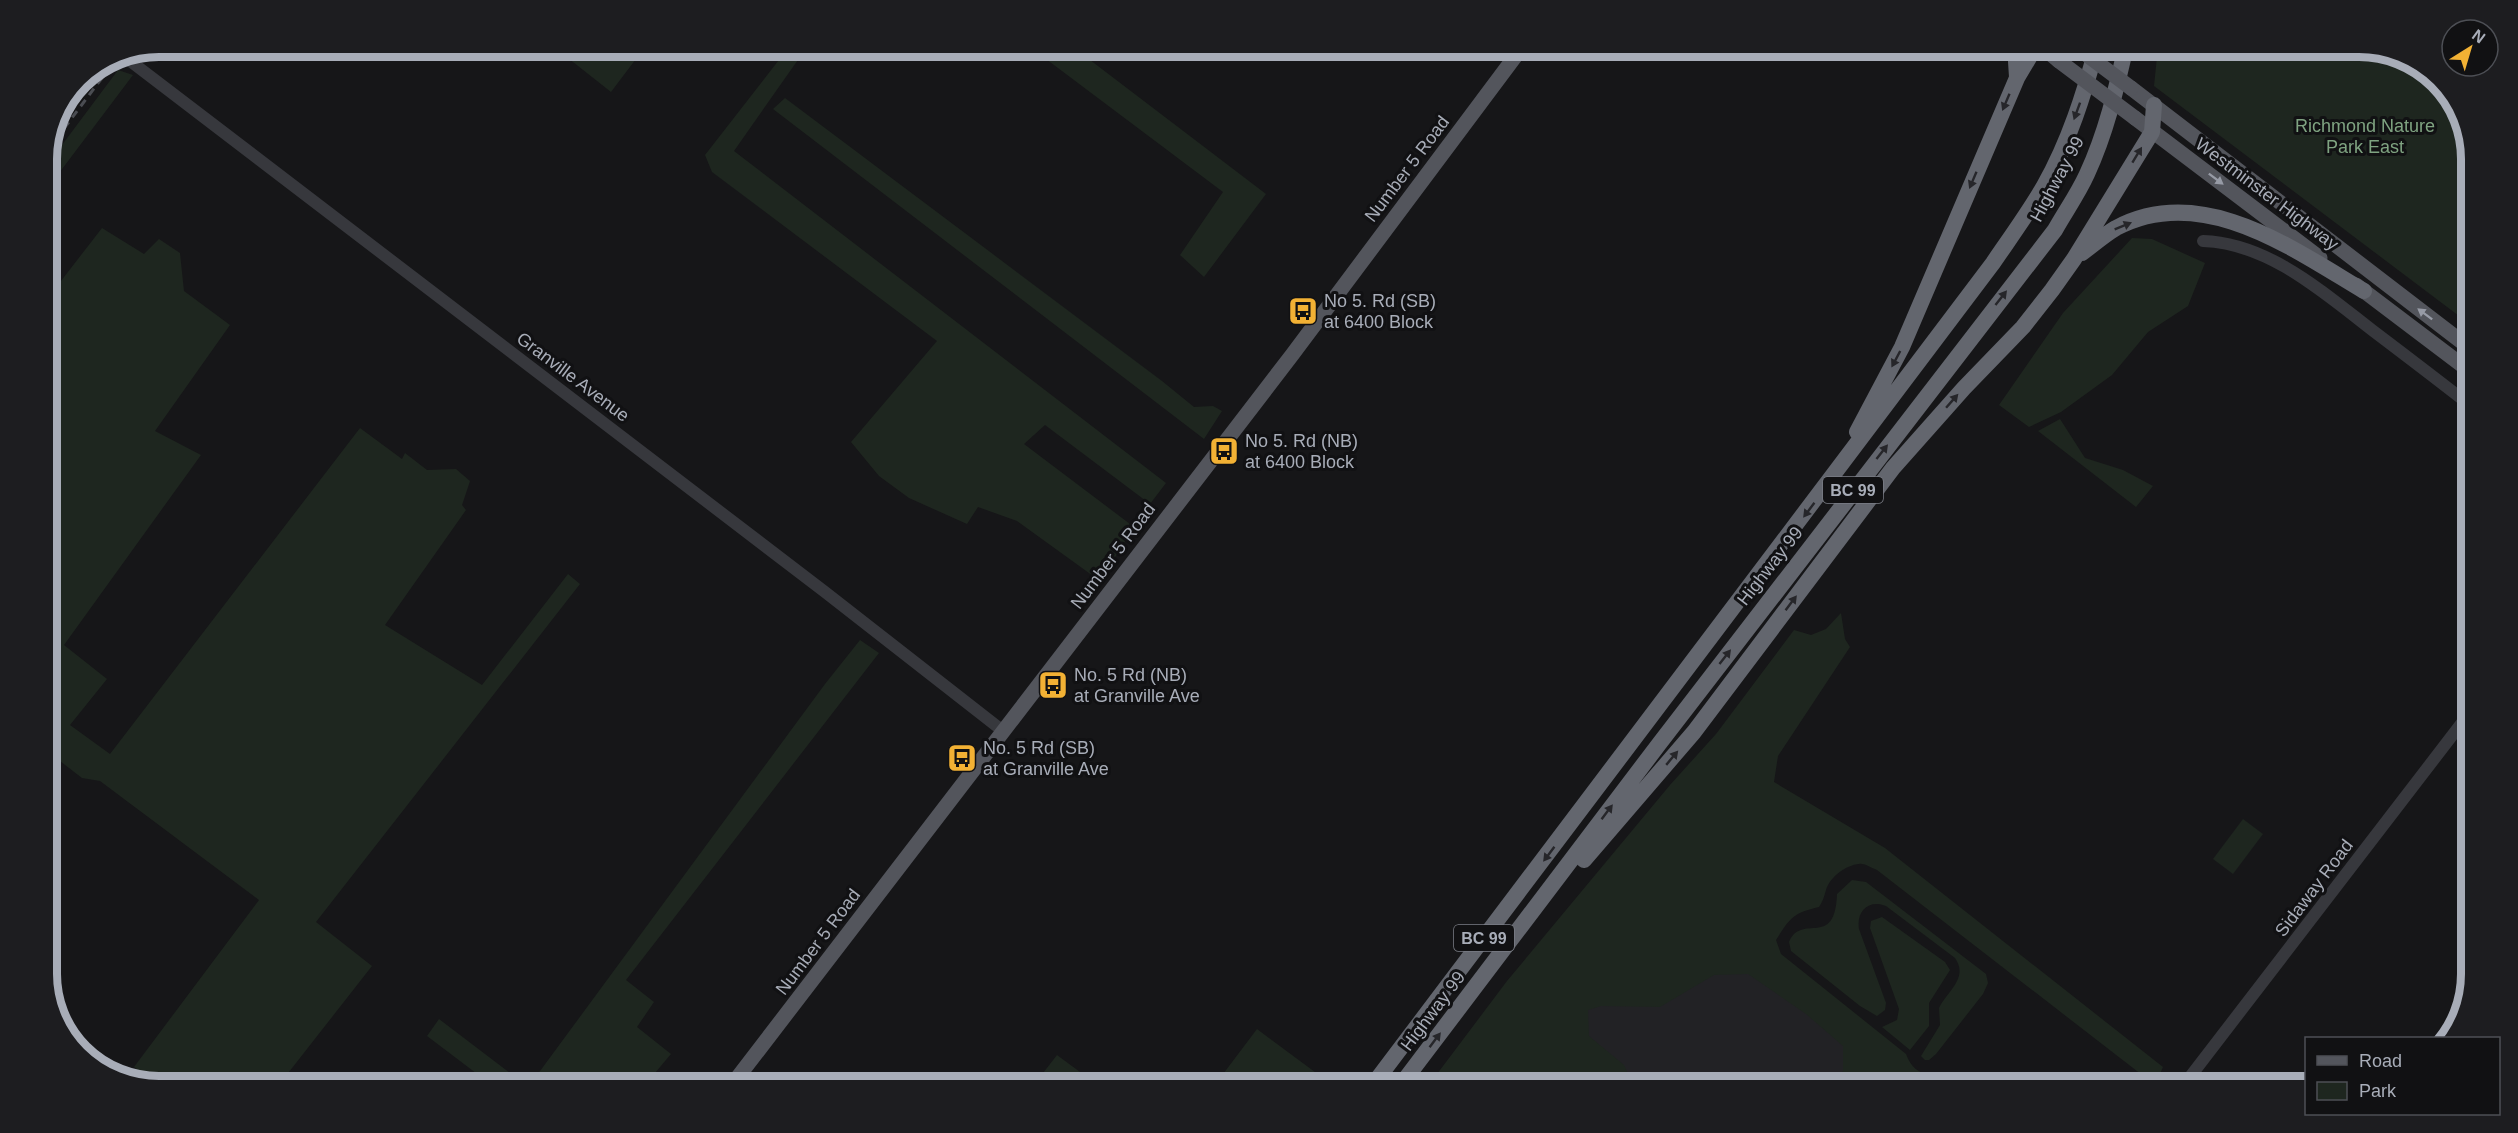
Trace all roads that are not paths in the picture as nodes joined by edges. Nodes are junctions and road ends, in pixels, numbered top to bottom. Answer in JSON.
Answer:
{"nodes":[{"id":1,"x":1515,"y":57,"type":"edge"},
{"id":2,"x":2016,"y":57,"type":"edge"},
{"id":3,"x":2029,"y":57,"type":"edge"},
{"id":4,"x":2054,"y":57,"type":"edge"},
{"id":5,"x":2089,"y":57,"type":"edge"},
{"id":6,"x":2094,"y":57,"type":"edge"},
{"id":7,"x":2124,"y":57,"type":"edge"},
{"id":8,"x":130,"y":61,"type":"edge"},
{"id":9,"x":2017,"y":78,"type":"junction"},
{"id":10,"x":2147,"y":101,"type":"junction"},
{"id":11,"x":2152,"y":132,"type":"junction"},
{"id":12,"x":2203,"y":241,"type":"dead end"},
{"id":13,"x":2074,"y":259,"type":"junction"},
{"id":14,"x":2364,"y":291,"type":"junction"},
{"id":15,"x":2461,"y":341,"type":"edge"},
{"id":16,"x":2461,"y":364,"type":"edge"},
{"id":17,"x":2461,"y":398,"type":"edge"},
{"id":18,"x":1844,"y":463,"type":"junction"},
{"id":19,"x":2461,"y":724,"type":"edge"},
{"id":20,"x":1003,"y":731,"type":"junction"},
{"id":21,"x":1535,"y":910,"type":"junction"},
{"id":22,"x":739,"y":1076,"type":"edge"},
{"id":23,"x":1380,"y":1076,"type":"edge"},
{"id":24,"x":1408,"y":1076,"type":"edge"},
{"id":25,"x":2192,"y":1076,"type":"edge"}],
"edges":[{"from":1,"to":20,"type":"main road","name":"Number 5 Road"},
{"from":2,"to":9,"type":"highway"},
{"from":3,"to":9,"type":"highway"},
{"from":4,"to":11,"type":"main road","name":"Westminster Highway","bridge":true},
{"from":5,"to":10,"type":"main road","name":"Westminster Highway","bridge":true},
{"from":6,"to":18,"type":"highway","name":"Highway 99","number":"BC 99","one_way":true},
{"from":21,"to":7,"type":"highway","name":"Highway 99","number":"BC 99","one_way":true},
{"from":8,"to":20,"type":"street","name":"Granville Avenue"},
{"from":9,"to":18,"type":"highway","one_way":true},
{"from":10,"to":11,"type":"highway"},
{"from":15,"to":10,"type":"main road","name":"Westminster Highway","one_way":true},
{"from":13,"to":11,"type":"highway","one_way":true},
{"from":11,"to":14,"type":"main road","name":"Westminster Highway","one_way":true},
{"from":12,"to":17,"type":"street"},
{"from":13,"to":14,"type":"highway","one_way":true},
{"from":21,"to":13,"type":"highway","one_way":true},
{"from":14,"to":16,"type":"main road","name":"Westminster Highway"},
{"from":18,"to":23,"type":"highway","name":"Highway 99","number":"BC 99","one_way":true},
{"from":19,"to":25,"type":"street","name":"Sidaway Road"},
{"from":20,"to":22,"type":"main road","name":"Number 5 Road"},
{"from":24,"to":21,"type":"highway","name":"Highway 99","number":"BC 99","one_way":true}]}
